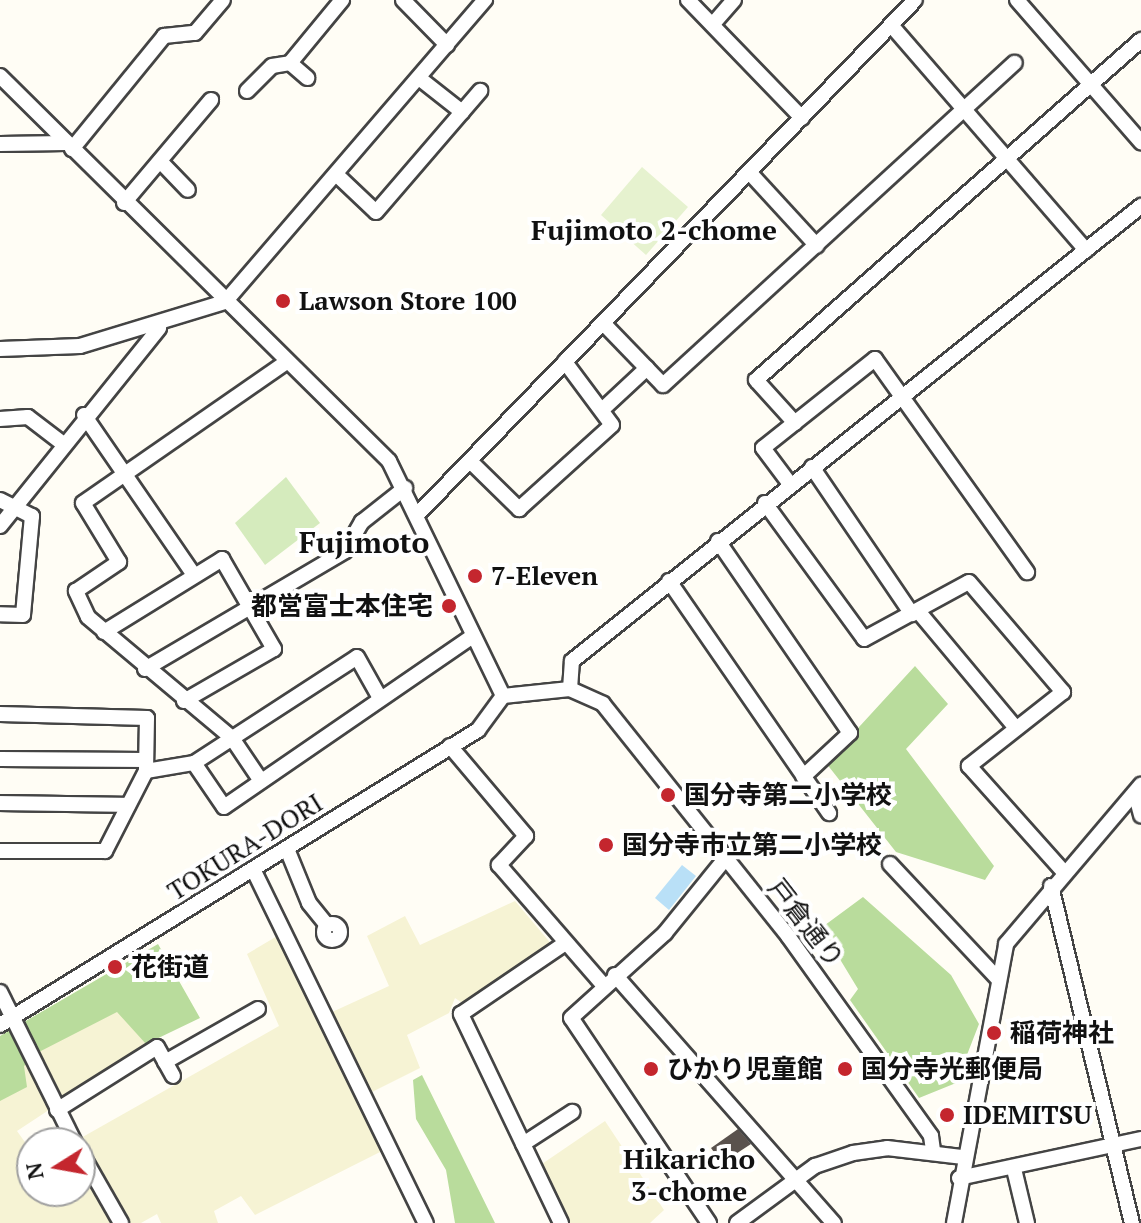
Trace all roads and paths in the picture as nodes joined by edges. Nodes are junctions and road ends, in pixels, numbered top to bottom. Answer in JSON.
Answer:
{"nodes":[{"id":1,"x":223,"y":0,"type":"edge"},
{"id":2,"x":342,"y":0,"type":"edge"},
{"id":3,"x":403,"y":0,"type":"edge"},
{"id":4,"x":485,"y":0,"type":"edge"},
{"id":5,"x":688,"y":0,"type":"edge"},
{"id":6,"x":734,"y":0,"type":"edge"},
{"id":7,"x":915,"y":0,"type":"edge"},
{"id":8,"x":1017,"y":0,"type":"edge"},
{"id":9,"x":713,"y":24,"type":"junction"},
{"id":10,"x":891,"y":25,"type":"junction"},
{"id":11,"x":1141,"y":40,"type":"edge"},
{"id":12,"x":447,"y":45,"type":"junction"},
{"id":13,"x":290,"y":63,"type":"junction"},
{"id":14,"x":1015,"y":63,"type":"dead end"},
{"id":15,"x":0,"y":76,"type":"edge"},
{"id":16,"x":307,"y":78,"type":"dead end"},
{"id":17,"x":419,"y":78,"type":"junction"},
{"id":18,"x":1092,"y":83,"type":"junction"},
{"id":19,"x":247,"y":91,"type":"dead end"},
{"id":20,"x":480,"y":91,"type":"dead end"},
{"id":21,"x":211,"y":100,"type":"dead end"},
{"id":22,"x":966,"y":107,"type":"junction"},
{"id":23,"x":462,"y":112,"type":"junction"},
{"id":24,"x":802,"y":118,"type":"junction"},
{"id":25,"x":1141,"y":142,"type":"edge"},
{"id":26,"x":0,"y":144,"type":"edge"},
{"id":27,"x":69,"y":146,"type":"junction"},
{"id":28,"x":1007,"y":158,"type":"junction"},
{"id":29,"x":160,"y":161,"type":"junction"},
{"id":30,"x":749,"y":172,"type":"junction"},
{"id":31,"x":338,"y":176,"type":"junction"},
{"id":32,"x":188,"y":190,"type":"dead end"},
{"id":33,"x":124,"y":203,"type":"junction"},
{"id":34,"x":1141,"y":206,"type":"edge"},
{"id":35,"x":817,"y":246,"type":"junction"},
{"id":36,"x":1086,"y":250,"type":"junction"},
{"id":37,"x":225,"y":302,"type":"junction"},
{"id":38,"x":603,"y":323,"type":"junction"},
{"id":39,"x":159,"y":327,"type":"junction"},
{"id":40,"x":0,"y":349,"type":"edge"},
{"id":41,"x":565,"y":362,"type":"junction"},
{"id":42,"x":284,"y":364,"type":"junction"},
{"id":43,"x":647,"y":368,"type":"junction"},
{"id":44,"x":904,"y":393,"type":"junction"},
{"id":45,"x":603,"y":409,"type":"junction"},
{"id":46,"x":84,"y":415,"type":"junction"},
{"id":47,"x":0,"y":419,"type":"edge"},
{"id":48,"x":795,"y":423,"type":"junction"},
{"id":49,"x":62,"y":443,"type":"junction"},
{"id":50,"x":470,"y":461,"type":"junction"},
{"id":51,"x":812,"y":467,"type":"junction"},
{"id":52,"x":128,"y":475,"type":"junction"},
{"id":53,"x":790,"y":484,"type":"junction"},
{"id":54,"x":405,"y":488,"type":"junction"},
{"id":55,"x":0,"y":500,"type":"edge"},
{"id":56,"x":765,"y":503,"type":"junction"},
{"id":57,"x":18,"y":504,"type":"junction"},
{"id":58,"x":417,"y":515,"type":"junction"},
{"id":59,"x":0,"y":526,"type":"edge"},
{"id":60,"x":718,"y":541,"type":"junction"},
{"id":61,"x":1027,"y":572,"type":"dead end"},
{"id":62,"x":194,"y":575,"type":"junction"},
{"id":63,"x":669,"y":581,"type":"junction"},
{"id":64,"x":250,"y":607,"type":"junction"},
{"id":65,"x":915,"y":612,"type":"junction"},
{"id":66,"x":0,"y":614,"type":"edge"},
{"id":67,"x":104,"y":632,"type":"junction"},
{"id":68,"x":470,"y":638,"type":"junction"},
{"id":69,"x":145,"y":669,"type":"junction"},
{"id":70,"x":570,"y":689,"type":"junction"},
{"id":71,"x":503,"y":696,"type":"junction"},
{"id":72,"x":380,"y":698,"type":"junction"},
{"id":73,"x":184,"y":701,"type":"junction"},
{"id":74,"x":0,"y":714,"type":"edge"},
{"id":75,"x":1016,"y":728,"type":"junction"},
{"id":76,"x":232,"y":738,"type":"junction"},
{"id":77,"x":450,"y":746,"type":"junction"},
{"id":78,"x":0,"y":759,"type":"edge"},
{"id":79,"x":194,"y":763,"type":"junction"},
{"id":80,"x":146,"y":766,"type":"junction"},
{"id":81,"x":803,"y":777,"type":"junction"},
{"id":82,"x":261,"y":781,"type":"junction"},
{"id":83,"x":1141,"y":785,"type":"edge"},
{"id":84,"x":0,"y":803,"type":"edge"},
{"id":85,"x":128,"y":805,"type":"junction"},
{"id":86,"x":1136,"y":805,"type":"edge"},
{"id":87,"x":829,"y":813,"type":"dead end"},
{"id":88,"x":287,"y":849,"type":"junction"},
{"id":89,"x":0,"y":851,"type":"edge"},
{"id":90,"x":725,"y":859,"type":"junction"},
{"id":91,"x":890,"y":864,"type":"dead end"},
{"id":92,"x":254,"y":871,"type":"junction"},
{"id":93,"x":1063,"y":871,"type":"junction"},
{"id":94,"x":1051,"y":886,"type":"junction"},
{"id":95,"x":327,"y":925,"type":"dead end"},
{"id":96,"x":564,"y":944,"type":"junction"},
{"id":97,"x":998,"y":979,"type":"junction"},
{"id":98,"x":610,"y":980,"type":"junction"},
{"id":99,"x":0,"y":992,"type":"edge"},
{"id":100,"x":258,"y":1009,"type":"dead end"},
{"id":101,"x":4,"y":1023,"type":"edge"},
{"id":102,"x":165,"y":1062,"type":"junction"},
{"id":103,"x":173,"y":1076,"type":"dead end"},
{"id":104,"x":57,"y":1110,"type":"junction"},
{"id":105,"x":572,"y":1112,"type":"dead end"},
{"id":106,"x":66,"y":1127,"type":"edge"},
{"id":107,"x":1141,"y":1139,"type":"edge"},
{"id":108,"x":523,"y":1144,"type":"junction"},
{"id":109,"x":1113,"y":1145,"type":"junction"},
{"id":110,"x":933,"y":1150,"type":"junction"},
{"id":111,"x":963,"y":1157,"type":"junction"},
{"id":112,"x":1014,"y":1169,"type":"junction"},
{"id":113,"x":798,"y":1177,"type":"junction"},
{"id":114,"x":959,"y":1178,"type":"junction"},
{"id":115,"x":96,"y":1179,"type":"edge"},
{"id":116,"x":121,"y":1223,"type":"edge"},
{"id":117,"x":426,"y":1223,"type":"edge"},
{"id":118,"x":561,"y":1223,"type":"edge"},
{"id":119,"x":709,"y":1223,"type":"edge"},
{"id":120,"x":737,"y":1223,"type":"edge"},
{"id":121,"x":834,"y":1223,"type":"edge"},
{"id":122,"x":954,"y":1223,"type":"edge"},
{"id":123,"x":1027,"y":1223,"type":"edge"},
{"id":124,"x":1132,"y":1223,"type":"edge"}],
"edges":[{"from":1,"to":27,"type":"street"},
{"from":2,"to":13,"type":"street"},
{"from":3,"to":12,"type":"street"},
{"from":4,"to":12,"type":"street"},
{"from":5,"to":9,"type":"street"},
{"from":6,"to":9,"type":"street"},
{"from":7,"to":10,"type":"street"},
{"from":8,"to":18,"type":"street"},
{"from":9,"to":24,"type":"street"},
{"from":10,"to":22,"type":"street"},
{"from":10,"to":24,"type":"street"},
{"from":11,"to":18,"type":"street"},
{"from":12,"to":17,"type":"street"},
{"from":13,"to":16,"type":"street"},
{"from":13,"to":19,"type":"street"},
{"from":14,"to":22,"type":"street"},
{"from":15,"to":27,"type":"street"},
{"from":17,"to":23,"type":"street"},
{"from":17,"to":31,"type":"street"},
{"from":18,"to":25,"type":"street"},
{"from":18,"to":28,"type":"street"},
{"from":20,"to":23,"type":"street"},
{"from":21,"to":29,"type":"street"},
{"from":22,"to":28,"type":"street"},
{"from":22,"to":35,"type":"street"},
{"from":23,"to":31,"type":"street"},
{"from":24,"to":30,"type":"street"},
{"from":26,"to":27,"type":"street"},
{"from":27,"to":33,"type":"street"},
{"from":28,"to":36,"type":"street"},
{"from":28,"to":48,"type":"street"},
{"from":29,"to":32,"type":"street"},
{"from":29,"to":33,"type":"street"},
{"from":30,"to":35,"type":"street"},
{"from":30,"to":38,"type":"street"},
{"from":31,"to":37,"type":"street"},
{"from":33,"to":37,"type":"street"},
{"from":34,"to":36,"type":"street"},
{"from":35,"to":43,"type":"street"},
{"from":36,"to":44,"type":"street"},
{"from":37,"to":39,"type":"street"},
{"from":37,"to":42,"type":"street"},
{"from":38,"to":41,"type":"street"},
{"from":38,"to":43,"type":"street"},
{"from":39,"to":40,"type":"street"},
{"from":39,"to":46,"type":"street"},
{"from":41,"to":45,"type":"street"},
{"from":41,"to":50,"type":"street"},
{"from":42,"to":52,"type":"street"},
{"from":42,"to":54,"type":"street"},
{"from":43,"to":45,"type":"street"},
{"from":44,"to":48,"type":"street"},
{"from":44,"to":51,"type":"street"},
{"from":44,"to":61,"type":"street"},
{"from":45,"to":50,"type":"street"},
{"from":46,"to":49,"type":"street"},
{"from":46,"to":52,"type":"street"},
{"from":47,"to":49,"type":"street"},
{"from":48,"to":53,"type":"street"},
{"from":49,"to":57,"type":"street"},
{"from":50,"to":58,"type":"street"},
{"from":51,"to":53,"type":"street"},
{"from":51,"to":65,"type":"street"},
{"from":52,"to":62,"type":"street"},
{"from":52,"to":67,"type":"street"},
{"from":53,"to":56,"type":"street"},
{"from":54,"to":58,"type":"street"},
{"from":54,"to":64,"type":"street"},
{"from":55,"to":57,"type":"street"},
{"from":56,"to":60,"type":"street"},
{"from":56,"to":65,"type":"street"},
{"from":57,"to":59,"type":"street"},
{"from":57,"to":66,"type":"street"},
{"from":58,"to":68,"type":"street"},
{"from":60,"to":63,"type":"street"},
{"from":60,"to":81,"type":"street"},
{"from":62,"to":64,"type":"street"},
{"from":62,"to":67,"type":"street"},
{"from":63,"to":70,"type":"street"},
{"from":63,"to":81,"type":"street"},
{"from":64,"to":69,"type":"street"},
{"from":64,"to":73,"type":"street"},
{"from":65,"to":75,"type":"street"},
{"from":65,"to":75,"type":"street"},
{"from":67,"to":69,"type":"street"},
{"from":68,"to":71,"type":"street"},
{"from":68,"to":72,"type":"street"},
{"from":69,"to":73,"type":"street"},
{"from":70,"to":71,"type":"street"},
{"from":70,"to":90,"type":"street","name":"戸倉通り"},
{"from":71,"to":77,"type":"street","name":"TOKURA-DORI"},
{"from":72,"to":76,"type":"street"},
{"from":72,"to":82,"type":"street"},
{"from":73,"to":76,"type":"street"},
{"from":74,"to":80,"type":"street"},
{"from":75,"to":93,"type":"street"},
{"from":76,"to":79,"type":"street"},
{"from":76,"to":82,"type":"street"},
{"from":77,"to":88,"type":"street","name":"TOKURA-DORI"},
{"from":77,"to":96,"type":"street"},
{"from":78,"to":80,"type":"street"},
{"from":79,"to":80,"type":"street"},
{"from":79,"to":82,"type":"street"},
{"from":80,"to":85,"type":"street"},
{"from":81,"to":87,"type":"street"},
{"from":83,"to":86,"type":"street"},
{"from":84,"to":85,"type":"street"},
{"from":85,"to":89,"type":"street"},
{"from":86,"to":93,"type":"street"},
{"from":88,"to":92,"type":"street","name":"TOKURA-DORI"},
{"from":88,"to":95,"type":"street"},
{"from":90,"to":98,"type":"street"},
{"from":90,"to":110,"type":"street","name":"戸倉通り"},
{"from":91,"to":97,"type":"street"},
{"from":92,"to":101,"type":"street","name":"TOKURA-DORI"},
{"from":92,"to":117,"type":"street"},
{"from":93,"to":94,"type":"street"},
{"from":94,"to":97,"type":"street"},
{"from":94,"to":109,"type":"street"},
{"from":96,"to":98,"type":"street"},
{"from":96,"to":108,"type":"street"},
{"from":97,"to":111,"type":"street"},
{"from":98,"to":113,"type":"street"},
{"from":98,"to":119,"type":"street"},
{"from":99,"to":101,"type":"street"},
{"from":100,"to":102,"type":"street"},
{"from":101,"to":104,"type":"street"},
{"from":102,"to":103,"type":"street"},
{"from":102,"to":104,"type":"street"},
{"from":104,"to":106,"type":"street"},
{"from":105,"to":108,"type":"street"},
{"from":107,"to":109,"type":"street"},
{"from":108,"to":118,"type":"street"},
{"from":109,"to":112,"type":"street"},
{"from":109,"to":124,"type":"street"},
{"from":110,"to":111,"type":"street"},
{"from":110,"to":113,"type":"street"},
{"from":111,"to":114,"type":"street"},
{"from":112,"to":114,"type":"street"},
{"from":112,"to":123,"type":"street"},
{"from":113,"to":120,"type":"street"},
{"from":113,"to":121,"type":"street"},
{"from":114,"to":122,"type":"street"},
{"from":115,"to":116,"type":"street"}]}
